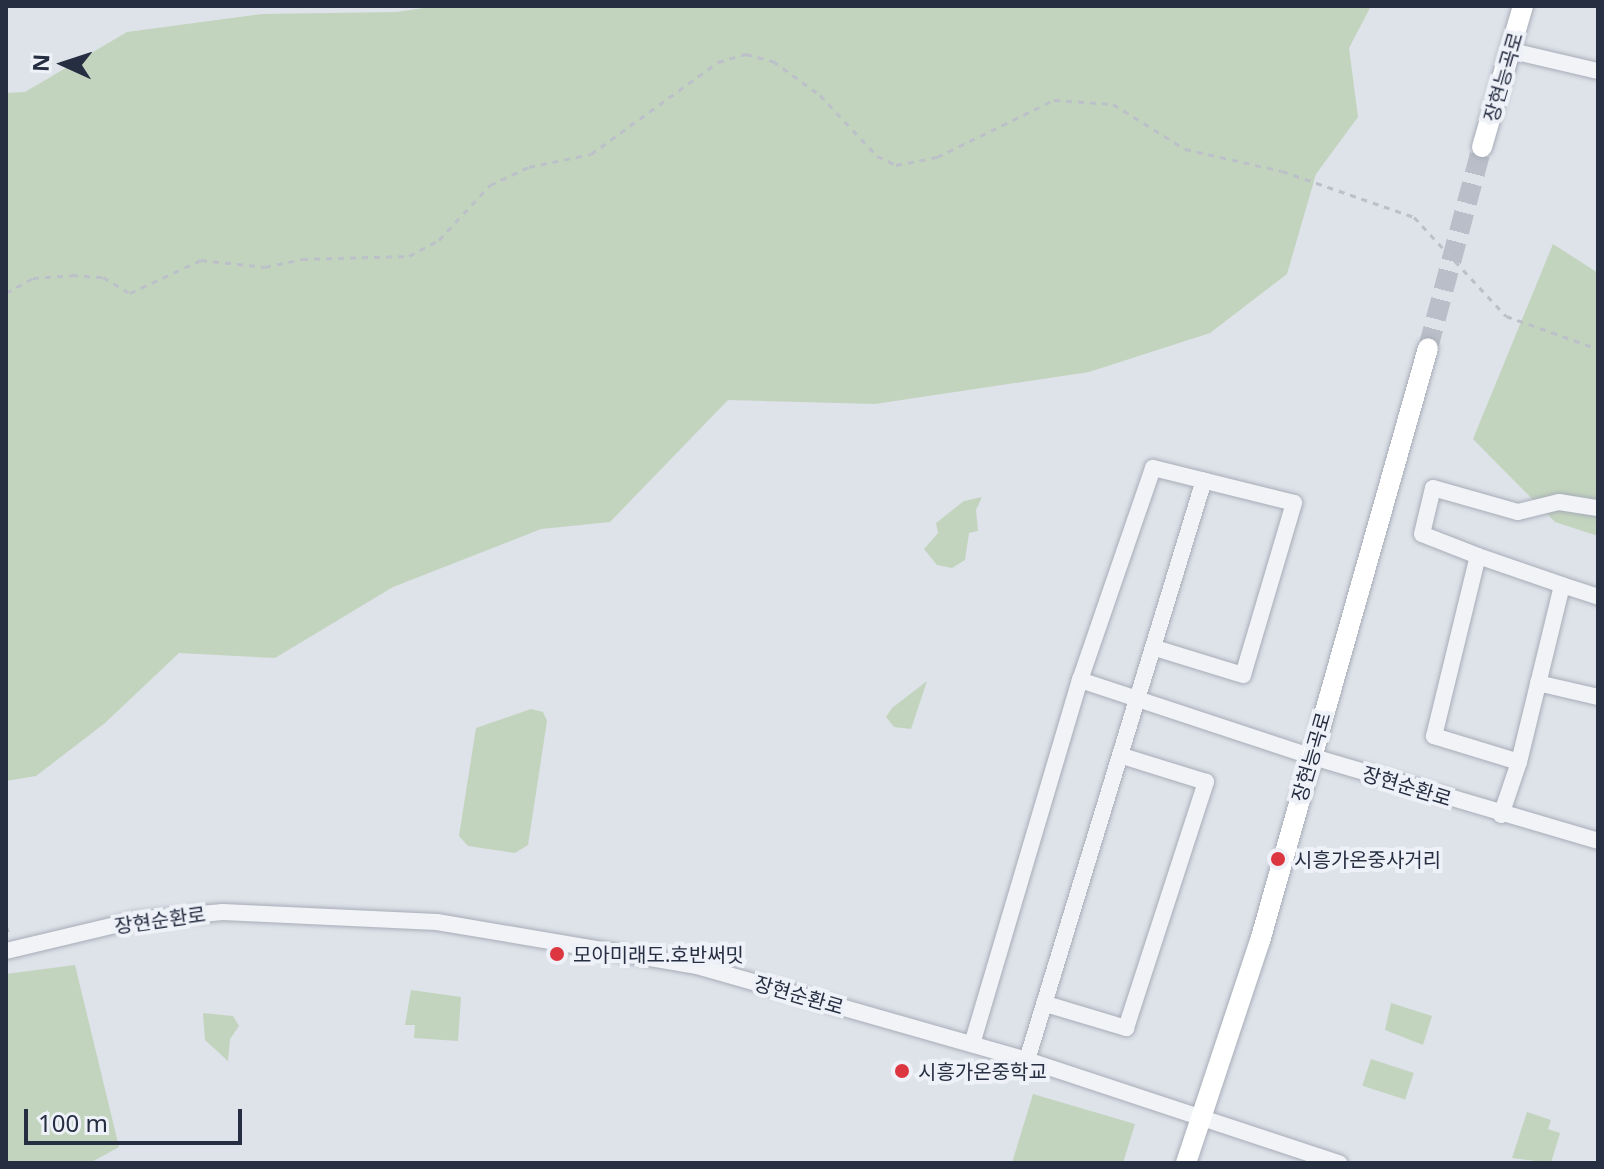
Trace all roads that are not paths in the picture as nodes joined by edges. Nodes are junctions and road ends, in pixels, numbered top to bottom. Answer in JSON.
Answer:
{"nodes":[{"id":1,"x":1523,"y":6,"type":"edge"},
{"id":2,"x":1512,"y":51,"type":"junction"},
{"id":3,"x":1598,"y":71,"type":"edge"},
{"id":4,"x":1482,"y":147,"type":"tunnel mouth"},
{"id":5,"x":1428,"y":348,"type":"tunnel mouth"},
{"id":6,"x":1204,"y":480,"type":"junction"},
{"id":7,"x":1598,"y":508,"type":"edge"},
{"id":8,"x":1478,"y":556,"type":"junction"},
{"id":9,"x":1562,"y":585,"type":"junction"},
{"id":10,"x":1598,"y":597,"type":"edge"},
{"id":11,"x":1155,"y":648,"type":"junction"},
{"id":12,"x":1080,"y":680,"type":"junction"},
{"id":13,"x":1538,"y":683,"type":"junction"},
{"id":14,"x":1598,"y":697,"type":"edge"},
{"id":15,"x":1139,"y":698,"type":"junction"},
{"id":16,"x":1122,"y":756,"type":"junction"},
{"id":17,"x":1310,"y":756,"type":"junction"},
{"id":18,"x":1519,"y":762,"type":"junction"},
{"id":19,"x":1501,"y":815,"type":"junction"},
{"id":20,"x":1598,"y":841,"type":"edge"},
{"id":21,"x":6,"y":951,"type":"edge"},
{"id":22,"x":1046,"y":1004,"type":"junction"},
{"id":23,"x":972,"y":1044,"type":"junction"},
{"id":24,"x":1027,"y":1060,"type":"junction"},
{"id":25,"x":1202,"y":1119,"type":"junction"},
{"id":26,"x":1186,"y":1163,"type":"edge"},
{"id":27,"x":1339,"y":1163,"type":"edge"}],
"edges":[{"from":1,"to":2,"type":"main road","name":"장현능곡로"},
{"from":2,"to":3,"type":"street"},
{"from":2,"to":4,"type":"main road","name":"장현능곡로"},
{"from":5,"to":17,"type":"main road","name":"장현능곡로"},
{"from":6,"to":11,"type":"street"},
{"from":6,"to":11,"type":"street"},
{"from":6,"to":12,"type":"street"},
{"from":7,"to":8,"type":"street"},
{"from":8,"to":9,"type":"street"},
{"from":8,"to":18,"type":"street"},
{"from":9,"to":10,"type":"street"},
{"from":9,"to":13,"type":"street"},
{"from":11,"to":15,"type":"street"},
{"from":12,"to":15,"type":"street","name":"장현순환로"},
{"from":12,"to":23,"type":"street"},
{"from":13,"to":14,"type":"street"},
{"from":13,"to":18,"type":"street"},
{"from":15,"to":16,"type":"street"},
{"from":15,"to":17,"type":"street","name":"장현순환로"},
{"from":16,"to":22,"type":"street"},
{"from":16,"to":22,"type":"street"},
{"from":17,"to":19,"type":"street","name":"장현순환로"},
{"from":17,"to":25,"type":"main road","name":"장현능곡로"},
{"from":18,"to":19,"type":"street"},
{"from":19,"to":20,"type":"street","name":"장현순환로"},
{"from":21,"to":23,"type":"street","name":"장현순환로"},
{"from":22,"to":24,"type":"street"},
{"from":23,"to":24,"type":"street","name":"장현순환로"},
{"from":24,"to":25,"type":"street","name":"장현순환로"},
{"from":25,"to":26,"type":"main road","name":"장현능곡로"},
{"from":25,"to":27,"type":"street","name":"장현순환로"}]}
